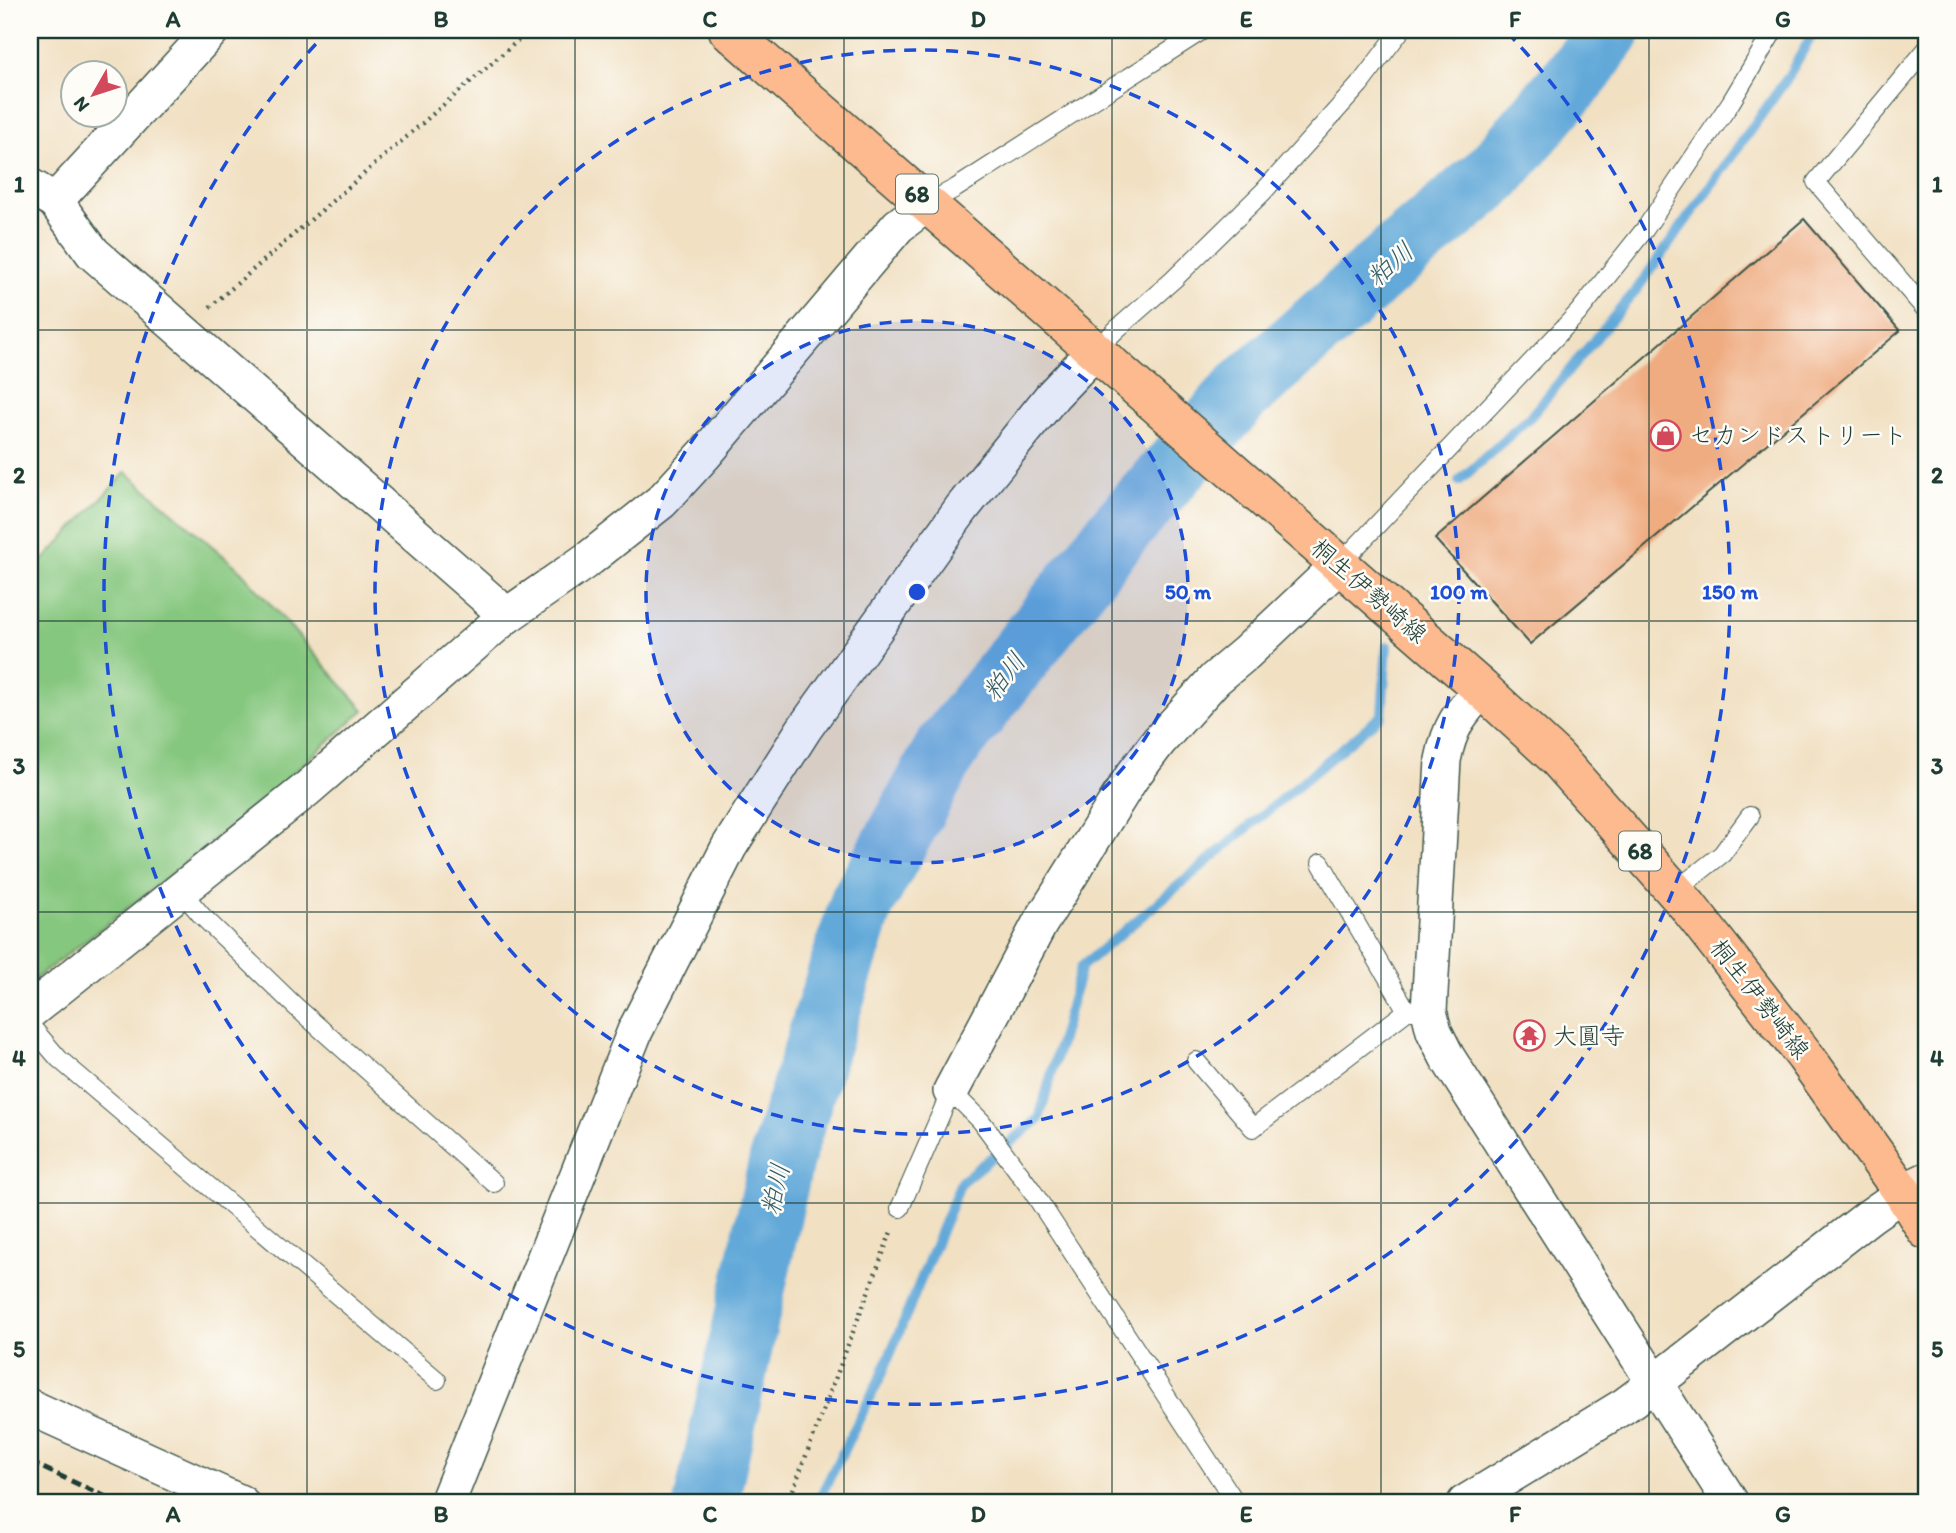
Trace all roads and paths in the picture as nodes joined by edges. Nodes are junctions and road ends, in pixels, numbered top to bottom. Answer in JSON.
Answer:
{"nodes":[{"id":1,"x":530,"y":30,"type":"edge"},
{"id":2,"x":728,"y":30,"type":"edge"},
{"id":3,"x":1203,"y":30,"type":"edge"},
{"id":4,"x":1401,"y":30,"type":"edge"},
{"id":5,"x":1774,"y":30,"type":"edge"},
{"id":6,"x":196,"y":35,"type":"edge"},
{"id":7,"x":1926,"y":50,"type":"edge"},
{"id":8,"x":43,"y":193,"type":"edge"},
{"id":9,"x":928,"y":203,"type":"junction"},
{"id":10,"x":1926,"y":310,"type":"edge"},
{"id":11,"x":185,"y":332,"type":"junction"},
{"id":12,"x":1100,"y":354,"type":"junction"},
{"id":13,"x":1333,"y":560,"type":"junction"},
{"id":14,"x":505,"y":617,"type":"junction"},
{"id":15,"x":1482,"y":689,"type":"junction"},
{"id":16,"x":1749,"y":816,"type":"dead end"},
{"id":17,"x":1321,"y":863,"type":"dead end"},
{"id":18,"x":181,"y":891,"type":"junction"},
{"id":19,"x":1675,"y":891,"type":"junction"},
{"id":20,"x":30,"y":1011,"type":"edge"},
{"id":21,"x":1418,"y":1011,"type":"junction"},
{"id":22,"x":30,"y":1026,"type":"edge"},
{"id":23,"x":1196,"y":1062,"type":"dead end"},
{"id":24,"x":951,"y":1091,"type":"junction"},
{"id":25,"x":494,"y":1183,"type":"dead end"},
{"id":26,"x":1915,"y":1187,"type":"edge"},
{"id":27,"x":900,"y":1208,"type":"joint"},
{"id":28,"x":1926,"y":1230,"type":"edge"},
{"id":29,"x":437,"y":1380,"type":"dead end"},
{"id":30,"x":1656,"y":1383,"type":"junction"},
{"id":31,"x":30,"y":1407,"type":"edge"},
{"id":32,"x":241,"y":1503,"type":"edge"},
{"id":33,"x":447,"y":1503,"type":"edge"},
{"id":34,"x":788,"y":1503,"type":"edge"},
{"id":35,"x":1236,"y":1503,"type":"edge"},
{"id":36,"x":1465,"y":1503,"type":"edge"},
{"id":37,"x":1731,"y":1503,"type":"edge"}],
"edges":[{"from":1,"to":11,"type":"path"},
{"from":2,"to":9,"type":"main road","name":"桐生伊勢崎線","number":"68"},
{"from":3,"to":9,"type":"lane"},
{"from":4,"to":12,"type":"lane"},
{"from":5,"to":13,"type":"lane"},
{"from":6,"to":8,"type":"street"},
{"from":7,"to":10,"type":"lane"},
{"from":8,"to":11,"type":"street"},
{"from":9,"to":12,"type":"main road","name":"桐生伊勢崎線","number":"68"},
{"from":9,"to":14,"type":"street"},
{"from":11,"to":14,"type":"street"},
{"from":12,"to":13,"type":"main road","name":"桐生伊勢崎線","number":"68"},
{"from":12,"to":33,"type":"street"},
{"from":13,"to":15,"type":"main road","name":"桐生伊勢崎線","number":"68"},
{"from":13,"to":24,"type":"street"},
{"from":14,"to":18,"type":"street"},
{"from":15,"to":19,"type":"main road","name":"桐生伊勢崎線","number":"68"},
{"from":15,"to":21,"type":"street"},
{"from":16,"to":19,"type":"lane"},
{"from":17,"to":21,"type":"lane"},
{"from":18,"to":20,"type":"street"},
{"from":18,"to":25,"type":"lane"},
{"from":19,"to":26,"type":"main road","name":"桐生伊勢崎線","number":"68"},
{"from":21,"to":23,"type":"lane"},
{"from":21,"to":30,"type":"street"},
{"from":22,"to":29,"type":"lane"},
{"from":24,"to":27,"type":"lane"},
{"from":24,"to":35,"type":"lane"},
{"from":26,"to":28,"type":"main road","name":"桐生伊勢崎線","number":"68"},
{"from":26,"to":30,"type":"street"},
{"from":27,"to":34,"type":"path"},
{"from":30,"to":36,"type":"street"},
{"from":30,"to":37,"type":"street"},
{"from":31,"to":32,"type":"street"}]}
